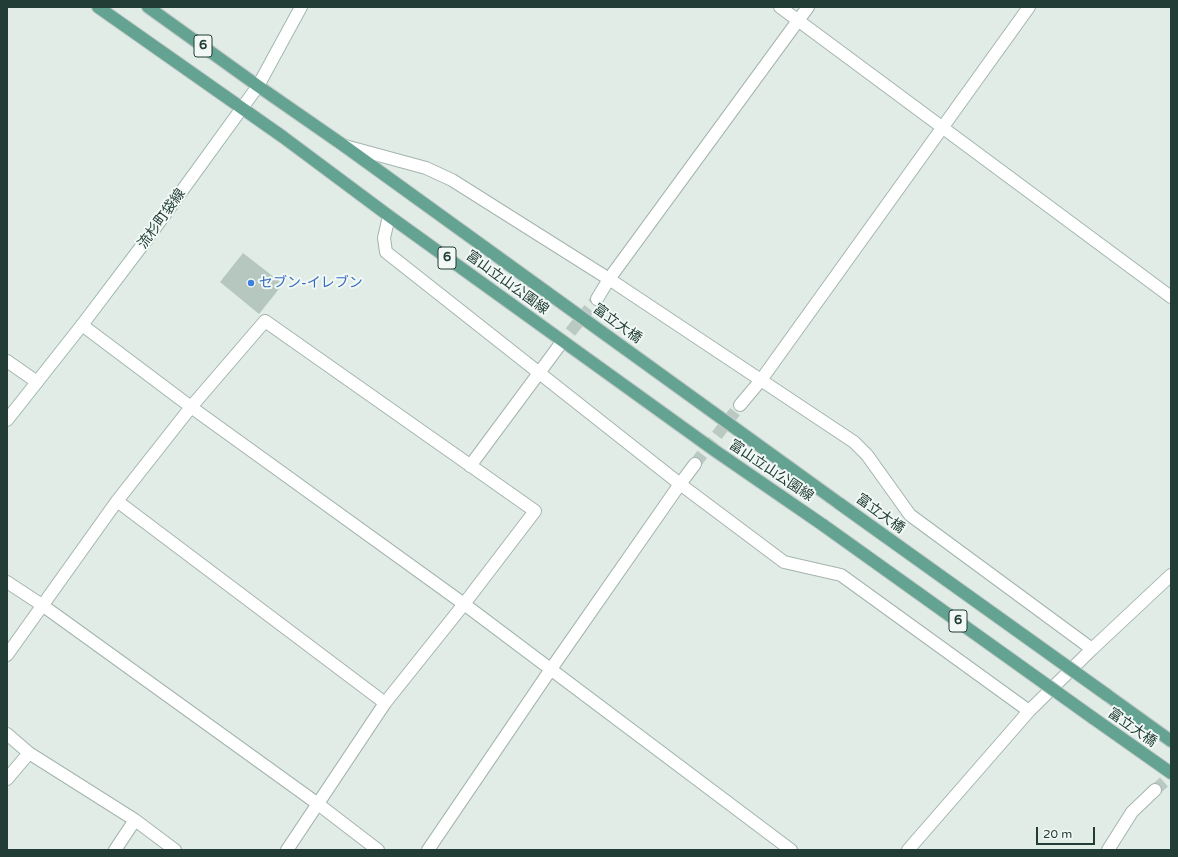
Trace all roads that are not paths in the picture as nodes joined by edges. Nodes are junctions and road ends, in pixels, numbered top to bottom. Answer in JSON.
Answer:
{"nodes":[{"id":1,"x":98,"y":7,"type":"edge"},
{"id":2,"x":148,"y":7,"type":"edge"},
{"id":3,"x":302,"y":7,"type":"edge"},
{"id":4,"x":780,"y":7,"type":"edge"},
{"id":5,"x":808,"y":7,"type":"edge"},
{"id":6,"x":1028,"y":7,"type":"edge"},
{"id":7,"x":798,"y":20,"type":"junction"},
{"id":8,"x":258,"y":86,"type":"junction"},
{"id":9,"x":241,"y":108,"type":"junction"},
{"id":10,"x":942,"y":127,"type":"junction"},
{"id":11,"x":343,"y":145,"type":"junction"},
{"id":12,"x":389,"y":216,"type":"junction"},
{"id":13,"x":609,"y":279,"type":"junction"},
{"id":14,"x":1171,"y":297,"type":"edge"},
{"id":15,"x":597,"y":299,"type":"tunnel mouth"},
{"id":16,"x":572,"y":310,"type":"joint"},
{"id":17,"x":82,"y":325,"type":"junction"},
{"id":18,"x":559,"y":346,"type":"tunnel mouth"},
{"id":19,"x":7,"y":361,"type":"edge"},
{"id":20,"x":540,"y":373,"type":"junction"},
{"id":21,"x":761,"y":380,"type":"junction"},
{"id":22,"x":37,"y":382,"type":"junction"},
{"id":23,"x":740,"y":405,"type":"tunnel mouth"},
{"id":24,"x":191,"y":407,"type":"junction"},
{"id":25,"x":7,"y":420,"type":"edge"},
{"id":26,"x":695,"y":464,"type":"tunnel mouth"},
{"id":27,"x":470,"y":466,"type":"junction"},
{"id":28,"x":680,"y":484,"type":"junction"},
{"id":29,"x":117,"y":501,"type":"junction"},
{"id":30,"x":823,"y":525,"type":"joint"},
{"id":31,"x":1171,"y":575,"type":"edge"},
{"id":32,"x":7,"y":582,"type":"edge"},
{"id":33,"x":464,"y":604,"type":"junction"},
{"id":34,"x":42,"y":606,"type":"junction"},
{"id":35,"x":1092,"y":649,"type":"junction"},
{"id":36,"x":7,"y":655,"type":"edge"},
{"id":37,"x":550,"y":669,"type":"junction"},
{"id":38,"x":385,"y":703,"type":"junction"},
{"id":39,"x":1029,"y":711,"type":"junction"},
{"id":40,"x":7,"y":734,"type":"edge"},
{"id":41,"x":1171,"y":741,"type":"edge"},
{"id":42,"x":29,"y":753,"type":"junction"},
{"id":43,"x":1171,"y":773,"type":"edge"},
{"id":44,"x":7,"y":780,"type":"edge"},
{"id":45,"x":1155,"y":790,"type":"tunnel mouth"},
{"id":46,"x":318,"y":804,"type":"junction"},
{"id":47,"x":135,"y":820,"type":"junction"},
{"id":48,"x":115,"y":850,"type":"edge"},
{"id":49,"x":175,"y":850,"type":"edge"},
{"id":50,"x":287,"y":850,"type":"edge"},
{"id":51,"x":378,"y":850,"type":"edge"},
{"id":52,"x":428,"y":850,"type":"edge"},
{"id":53,"x":791,"y":850,"type":"edge"},
{"id":54,"x":908,"y":850,"type":"edge"},
{"id":55,"x":1108,"y":850,"type":"edge"}],
"edges":[{"from":1,"to":9,"type":"main road","name":"富山立山公園線","number":"6"},
{"from":2,"to":8,"type":"main road","name":"富山立山公園線","number":"6"},
{"from":3,"to":8,"type":"street","name":"流杉町袋線"},
{"from":4,"to":7,"type":"street"},
{"from":5,"to":7,"type":"street"},
{"from":6,"to":10,"type":"street"},
{"from":7,"to":10,"type":"street"},
{"from":7,"to":13,"type":"street"},
{"from":8,"to":9,"type":"street","name":"流杉町袋線"},
{"from":8,"to":11,"type":"main road","name":"富山立山公園線","number":"6"},
{"from":9,"to":12,"type":"main road","name":"富山立山公園線","number":"6"},
{"from":9,"to":17,"type":"street","name":"流杉町袋線"},
{"from":10,"to":14,"type":"street"},
{"from":10,"to":21,"type":"street"},
{"from":11,"to":13,"type":"street"},
{"from":11,"to":16,"type":"main road","name":"富山立山公園線","number":"6"},
{"from":12,"to":20,"type":"street"},
{"from":12,"to":30,"type":"main road","name":"富山立山公園線","number":"6"},
{"from":13,"to":15,"type":"street"},
{"from":13,"to":21,"type":"street"},
{"from":16,"to":41,"type":"main road","name":"富立大橋","number":"6","bridge":true},
{"from":17,"to":22,"type":"street","name":"流杉町袋線"},
{"from":17,"to":24,"type":"street"},
{"from":18,"to":20,"type":"street"},
{"from":19,"to":22,"type":"street"},
{"from":20,"to":27,"type":"street"},
{"from":20,"to":28,"type":"street"},
{"from":21,"to":23,"type":"street"},
{"from":21,"to":35,"type":"street"},
{"from":22,"to":25,"type":"street","name":"流杉町袋線"},
{"from":24,"to":27,"type":"street"},
{"from":24,"to":29,"type":"street"},
{"from":24,"to":33,"type":"street"},
{"from":26,"to":28,"type":"street"},
{"from":27,"to":33,"type":"street"},
{"from":28,"to":37,"type":"street"},
{"from":28,"to":39,"type":"street"},
{"from":29,"to":34,"type":"street"},
{"from":29,"to":38,"type":"street"},
{"from":30,"to":43,"type":"main road","name":"富立大橋","number":"6","bridge":true},
{"from":31,"to":35,"type":"street"},
{"from":32,"to":34,"type":"street"},
{"from":33,"to":37,"type":"street"},
{"from":33,"to":38,"type":"street"},
{"from":34,"to":36,"type":"street"},
{"from":34,"to":46,"type":"street"},
{"from":35,"to":39,"type":"street"},
{"from":37,"to":52,"type":"street"},
{"from":37,"to":53,"type":"street"},
{"from":38,"to":46,"type":"street"},
{"from":39,"to":54,"type":"street"},
{"from":40,"to":42,"type":"street"},
{"from":42,"to":44,"type":"street"},
{"from":42,"to":47,"type":"street"},
{"from":45,"to":55,"type":"street"},
{"from":46,"to":50,"type":"street"},
{"from":46,"to":51,"type":"street"},
{"from":47,"to":48,"type":"street"},
{"from":47,"to":49,"type":"street"}]}
